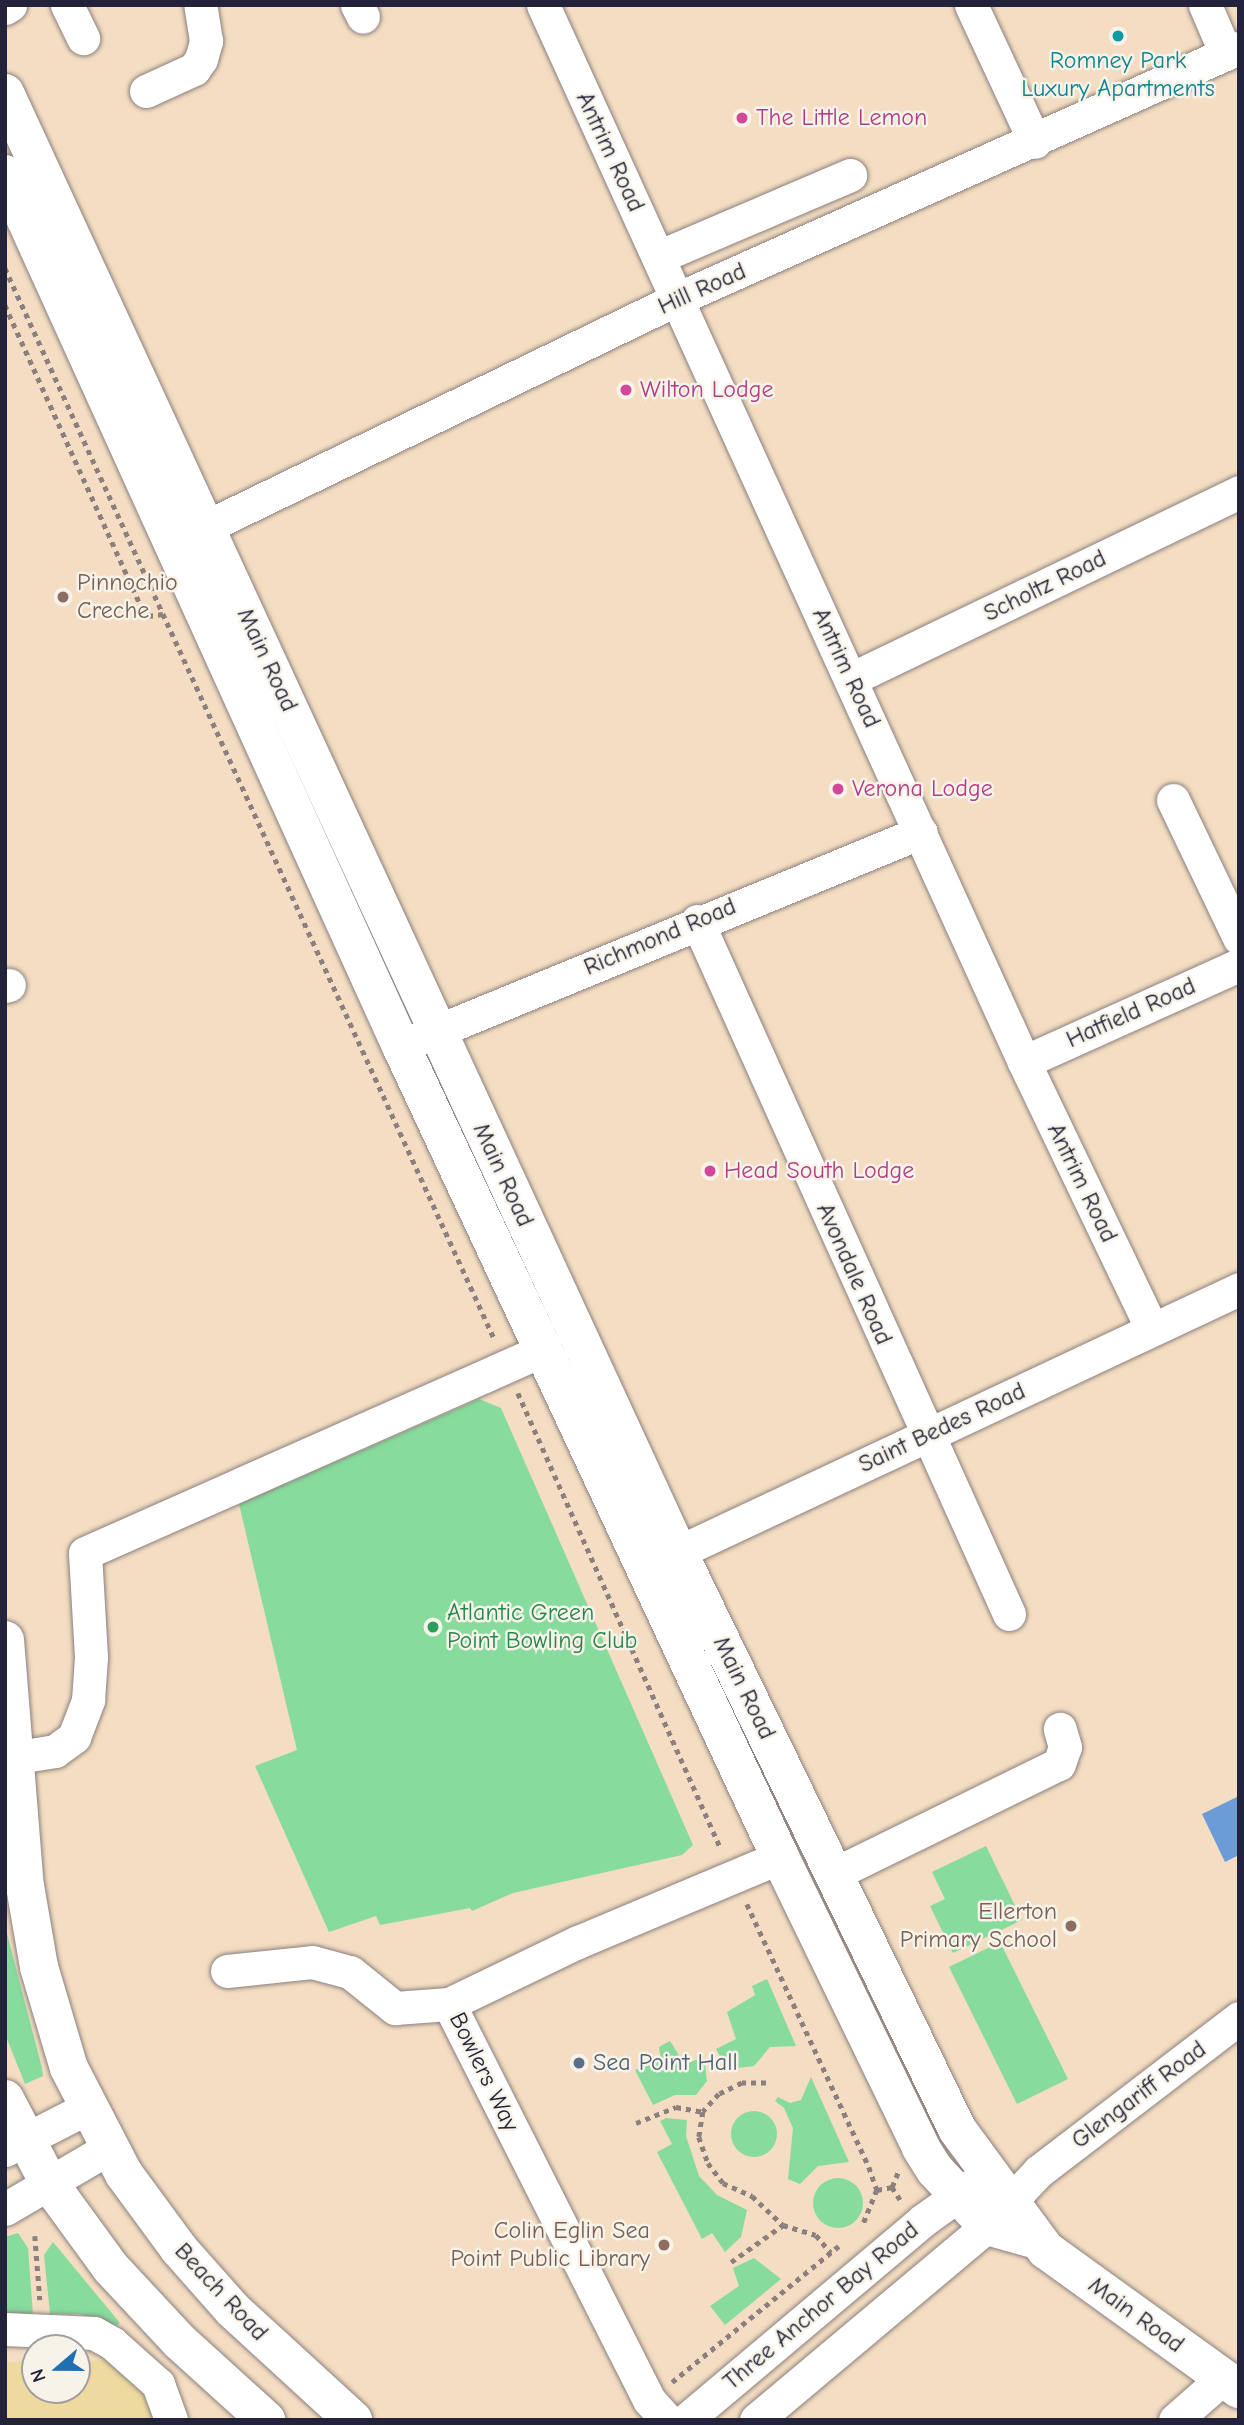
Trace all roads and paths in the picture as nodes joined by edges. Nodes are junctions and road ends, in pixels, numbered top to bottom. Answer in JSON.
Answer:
{"nodes":[{"id":1,"x":67,"y":5,"type":"edge"},
{"id":2,"x":200,"y":5,"type":"edge"},
{"id":3,"x":542,"y":5,"type":"edge"},
{"id":4,"x":971,"y":5,"type":"edge"},
{"id":5,"x":1205,"y":5,"type":"edge"},
{"id":6,"x":83,"y":38,"type":"dead end"},
{"id":7,"x":1232,"y":51,"type":"edge"},
{"id":8,"x":146,"y":91,"type":"dead end"},
{"id":9,"x":5,"y":93,"type":"edge"},
{"id":10,"x":1035,"y":142,"type":"junction"},
{"id":11,"x":5,"y":174,"type":"edge"},
{"id":12,"x":849,"y":175,"type":"dead end"},
{"id":13,"x":658,"y":257,"type":"junction"},
{"id":14,"x":5,"y":268,"type":"edge"},
{"id":15,"x":677,"y":299,"type":"junction"},
{"id":16,"x":5,"y":305,"type":"edge"},
{"id":17,"x":1239,"y":492,"type":"edge"},
{"id":18,"x":206,"y":526,"type":"junction"},
{"id":19,"x":172,"y":543,"type":"junction"},
{"id":20,"x":163,"y":614,"type":"junction"},
{"id":21,"x":851,"y":679,"type":"junction"},
{"id":22,"x":1173,"y":800,"type":"dead end"},
{"id":23,"x":921,"y":832,"type":"junction"},
{"id":24,"x":696,"y":921,"type":"junction"},
{"id":25,"x":1239,"y":938,"type":"edge"},
{"id":26,"x":1239,"y":965,"type":"edge"},
{"id":27,"x":436,"y":1031,"type":"junction"},
{"id":28,"x":401,"y":1045,"type":"junction"},
{"id":29,"x":1024,"y":1062,"type":"junction"},
{"id":30,"x":1239,"y":1289,"type":"edge"},
{"id":31,"x":1152,"y":1329,"type":"junction"},
{"id":32,"x":543,"y":1350,"type":"junction"},
{"id":33,"x":507,"y":1367,"type":"junction"},
{"id":34,"x":926,"y":1435,"type":"junction"},
{"id":35,"x":661,"y":1560,"type":"junction"},
{"id":36,"x":1009,"y":1614,"type":"dead end"},
{"id":37,"x":5,"y":1640,"type":"edge"},
{"id":38,"x":1060,"y":1729,"type":"dead end"},
{"id":39,"x":10,"y":1759,"type":"edge"},
{"id":40,"x":780,"y":1857,"type":"junction"},
{"id":41,"x":834,"y":1874,"type":"junction"},
{"id":42,"x":735,"y":1878,"type":"junction"},
{"id":43,"x":227,"y":1971,"type":"dead end"},
{"id":44,"x":449,"y":2004,"type":"junction"},
{"id":45,"x":1239,"y":2018,"type":"edge"},
{"id":46,"x":766,"y":2083,"type":"dead end"},
{"id":47,"x":5,"y":2099,"type":"edge"},
{"id":48,"x":89,"y":2107,"type":"junction"},
{"id":49,"x":704,"y":2112,"type":"junction"},
{"id":50,"x":636,"y":2123,"type":"dead end"},
{"id":51,"x":15,"y":2145,"type":"edge"},
{"id":52,"x":109,"y":2148,"type":"junction"},
{"id":53,"x":49,"y":2183,"type":"junction"},
{"id":54,"x":892,"y":2187,"type":"dead end"},
{"id":55,"x":877,"y":2190,"type":"junction"},
{"id":56,"x":986,"y":2199,"type":"junction"},
{"id":57,"x":5,"y":2209,"type":"edge"},
{"id":58,"x":783,"y":2225,"type":"junction"},
{"id":59,"x":857,"y":2232,"type":"dead end"},
{"id":60,"x":35,"y":2236,"type":"dead end"},
{"id":61,"x":848,"y":2239,"type":"dead end"},
{"id":62,"x":831,"y":2253,"type":"junction"},
{"id":63,"x":731,"y":2262,"type":"dead end"},
{"id":64,"x":42,"y":2328,"type":"junction"},
{"id":65,"x":5,"y":2329,"type":"edge"},
{"id":66,"x":1231,"y":2384,"type":"edge"},
{"id":67,"x":658,"y":2410,"type":"edge"},
{"id":68,"x":171,"y":2420,"type":"edge"},
{"id":69,"x":266,"y":2420,"type":"edge"},
{"id":70,"x":354,"y":2420,"type":"edge"},
{"id":71,"x":686,"y":2420,"type":"edge"},
{"id":72,"x":756,"y":2420,"type":"edge"},
{"id":73,"x":1175,"y":2420,"type":"edge"}],
"edges":[{"from":1,"to":6,"type":"street"},
{"from":2,"to":8,"type":"street"},
{"from":3,"to":13,"type":"street","name":"Antrim Road"},
{"from":4,"to":10,"type":"street"},
{"from":5,"to":7,"type":"street"},
{"from":7,"to":10,"type":"street","name":"Hill Road"},
{"from":9,"to":18,"type":"main road","name":"Main Road"},
{"from":10,"to":15,"type":"street","name":"Hill Road"},
{"from":11,"to":19,"type":"main road","name":"Main Road"},
{"from":12,"to":13,"type":"street"},
{"from":13,"to":15,"type":"street","name":"Antrim Road"},
{"from":14,"to":20,"type":"path"},
{"from":15,"to":18,"type":"street","name":"Hill Road"},
{"from":15,"to":21,"type":"street","name":"Antrim Road"},
{"from":16,"to":20,"type":"path"},
{"from":17,"to":21,"type":"street","name":"Scholtz Road"},
{"from":18,"to":19,"type":"street","name":"Hill Road"},
{"from":18,"to":27,"type":"main road","name":"Main Road"},
{"from":19,"to":28,"type":"main road","name":"Main Road"},
{"from":20,"to":33,"type":"path"},
{"from":21,"to":23,"type":"street","name":"Antrim Road"},
{"from":22,"to":25,"type":"street"},
{"from":23,"to":24,"type":"street","name":"Richmond Road"},
{"from":23,"to":29,"type":"street","name":"Antrim Road"},
{"from":24,"to":27,"type":"street","name":"Richmond Road"},
{"from":24,"to":34,"type":"street","name":"Avondale Road"},
{"from":26,"to":29,"type":"street","name":"Hatfield Road"},
{"from":27,"to":28,"type":"street","name":"Richmond Road"},
{"from":27,"to":35,"type":"main road","name":"Main Road"},
{"from":28,"to":32,"type":"main road","name":"Main Road"},
{"from":29,"to":31,"type":"street","name":"Antrim Road"},
{"from":30,"to":31,"type":"street","name":"Saint Bedes Road"},
{"from":31,"to":34,"type":"street","name":"Saint Bedes Road"},
{"from":32,"to":33,"type":"street"},
{"from":32,"to":35,"type":"main road","name":"Main Road"},
{"from":33,"to":39,"type":"street"},
{"from":33,"to":42,"type":"path"},
{"from":34,"to":35,"type":"street","name":"Saint Bedes Road"},
{"from":34,"to":36,"type":"street","name":"Avondale Road"},
{"from":35,"to":40,"type":"main road","name":"Main Road"},
{"from":35,"to":41,"type":"main road","name":"Main Road"},
{"from":37,"to":39,"type":"main road","name":"Beach Road"},
{"from":38,"to":41,"type":"street"},
{"from":39,"to":48,"type":"main road","name":"Beach Road"},
{"from":40,"to":42,"type":"street","name":"Bowlers Way"},
{"from":40,"to":56,"type":"main road","name":"Main Road"},
{"from":41,"to":56,"type":"main road","name":"Main Road"},
{"from":42,"to":44,"type":"street","name":"Bowlers Way"},
{"from":42,"to":55,"type":"path"},
{"from":43,"to":44,"type":"street"},
{"from":44,"to":67,"type":"street","name":"Bowlers Way"},
{"from":45,"to":56,"type":"street","name":"Glengariff Road"},
{"from":46,"to":49,"type":"path"},
{"from":47,"to":51,"type":"main road"},
{"from":48,"to":51,"type":"street"},
{"from":48,"to":52,"type":"main road","name":"Beach Road"},
{"from":49,"to":50,"type":"path"},
{"from":49,"to":58,"type":"path"},
{"from":51,"to":53,"type":"main road"},
{"from":52,"to":53,"type":"street"},
{"from":52,"to":70,"type":"main road","name":"Beach Road"},
{"from":53,"to":57,"type":"street"},
{"from":53,"to":69,"type":"main road"},
{"from":54,"to":55,"type":"path"},
{"from":55,"to":59,"type":"path"},
{"from":56,"to":66,"type":"main road","name":"Main Road"},
{"from":56,"to":71,"type":"street","name":"Three Anchor Bay Road"},
{"from":56,"to":72,"type":"street","name":"Three Anchor Bay Road"},
{"from":58,"to":62,"type":"path"},
{"from":58,"to":63,"type":"path"},
{"from":60,"to":64,"type":"path"},
{"from":61,"to":62,"type":"path"},
{"from":62,"to":67,"type":"path"},
{"from":64,"to":65,"type":"street"},
{"from":64,"to":68,"type":"street"},
{"from":66,"to":73,"type":"street"}]}
